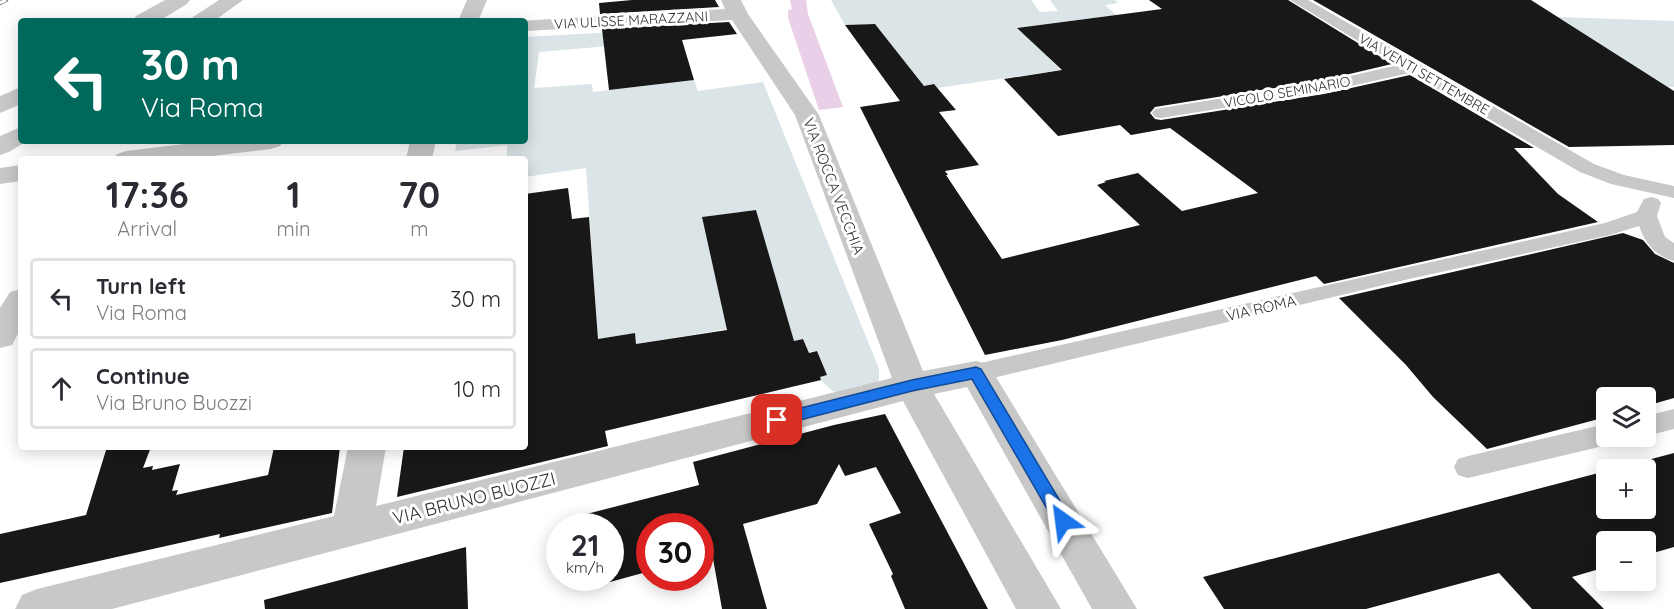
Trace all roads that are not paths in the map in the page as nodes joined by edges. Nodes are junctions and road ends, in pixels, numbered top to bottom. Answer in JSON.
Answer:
{"nodes":[{"id":1,"x":180,"y":0,"type":"edge"},
{"id":2,"x":233,"y":0,"type":"edge"},
{"id":3,"x":477,"y":0,"type":"edge"},
{"id":4,"x":1297,"y":0,"type":"edge"},
{"id":5,"x":735,"y":7,"type":"edge"},
{"id":6,"x":149,"y":18,"type":"edge"},
{"id":7,"x":205,"y":18,"type":"edge"},
{"id":8,"x":469,"y":18,"type":"edge"},
{"id":9,"x":528,"y":25,"type":"edge"},
{"id":10,"x":1412,"y":67,"type":"junction"},
{"id":11,"x":18,"y":96,"type":"edge"},
{"id":12,"x":0,"y":106,"type":"edge"},
{"id":13,"x":1161,"y":113,"type":"dead end"},
{"id":14,"x":18,"y":136,"type":"edge"},
{"id":15,"x":247,"y":144,"type":"edge"},
{"id":16,"x":0,"y":147,"type":"edge"},
{"id":17,"x":150,"y":156,"type":"edge"},
{"id":18,"x":18,"y":173,"type":"edge"},
{"id":19,"x":0,"y":176,"type":"edge"},
{"id":20,"x":1674,"y":192,"type":"edge"},
{"id":21,"x":1646,"y":216,"type":"junction"},
{"id":22,"x":1674,"y":254,"type":"edge"},
{"id":23,"x":18,"y":304,"type":"edge"},
{"id":24,"x":0,"y":337,"type":"edge"},
{"id":25,"x":976,"y":373,"type":"junction"},
{"id":26,"x":912,"y":386,"type":"junction"},
{"id":27,"x":1674,"y":419,"type":"edge"},
{"id":28,"x":1656,"y":424,"type":"edge"},
{"id":29,"x":1596,"y":437,"type":"edge"},
{"id":30,"x":366,"y":450,"type":"edge"},
{"id":31,"x":1468,"y":467,"type":"dead end"},
{"id":32,"x":352,"y":529,"type":"junction"},
{"id":33,"x":37,"y":609,"type":"edge"},
{"id":34,"x":1038,"y":609,"type":"edge"},
{"id":35,"x":1114,"y":609,"type":"edge"}],
"edges":[{"from":1,"to":6,"type":"street"},
{"from":2,"to":7,"type":"street"},
{"from":3,"to":8,"type":"street"},
{"from":4,"to":10,"type":"street","name":"VIA VENTI SETTEMBRE"},
{"from":5,"to":9,"type":"street","name":"VIA ULISSE MARAZZANI"},
{"from":5,"to":26,"type":"street","name":"VIA ROCCA VECCHIA"},
{"from":10,"to":13,"type":"street","name":"VICOLO SEMINARIO"},
{"from":10,"to":20,"type":"street","name":"VIA VENTI SETTEMBRE"},
{"from":11,"to":12,"type":"street"},
{"from":14,"to":16,"type":"street"},
{"from":15,"to":17,"type":"street"},
{"from":18,"to":19,"type":"street"},
{"from":20,"to":21,"type":"street"},
{"from":21,"to":22,"type":"street"},
{"from":21,"to":25,"type":"street","name":"VIA ROMA"},
{"from":23,"to":24,"type":"street"},
{"from":25,"to":26,"type":"street","name":"VIA ROMA"},
{"from":25,"to":35,"type":"street"},
{"from":26,"to":32,"type":"street","name":"VIA BRUNO BUOZZI"},
{"from":26,"to":34,"type":"street","name":"VIA ROCCA VECCHIA"},
{"from":27,"to":28,"type":"street"},
{"from":29,"to":31,"type":"street"},
{"from":30,"to":32,"type":"street"},
{"from":32,"to":33,"type":"street","name":"VIA BRUNO BUOZZI"}]}
